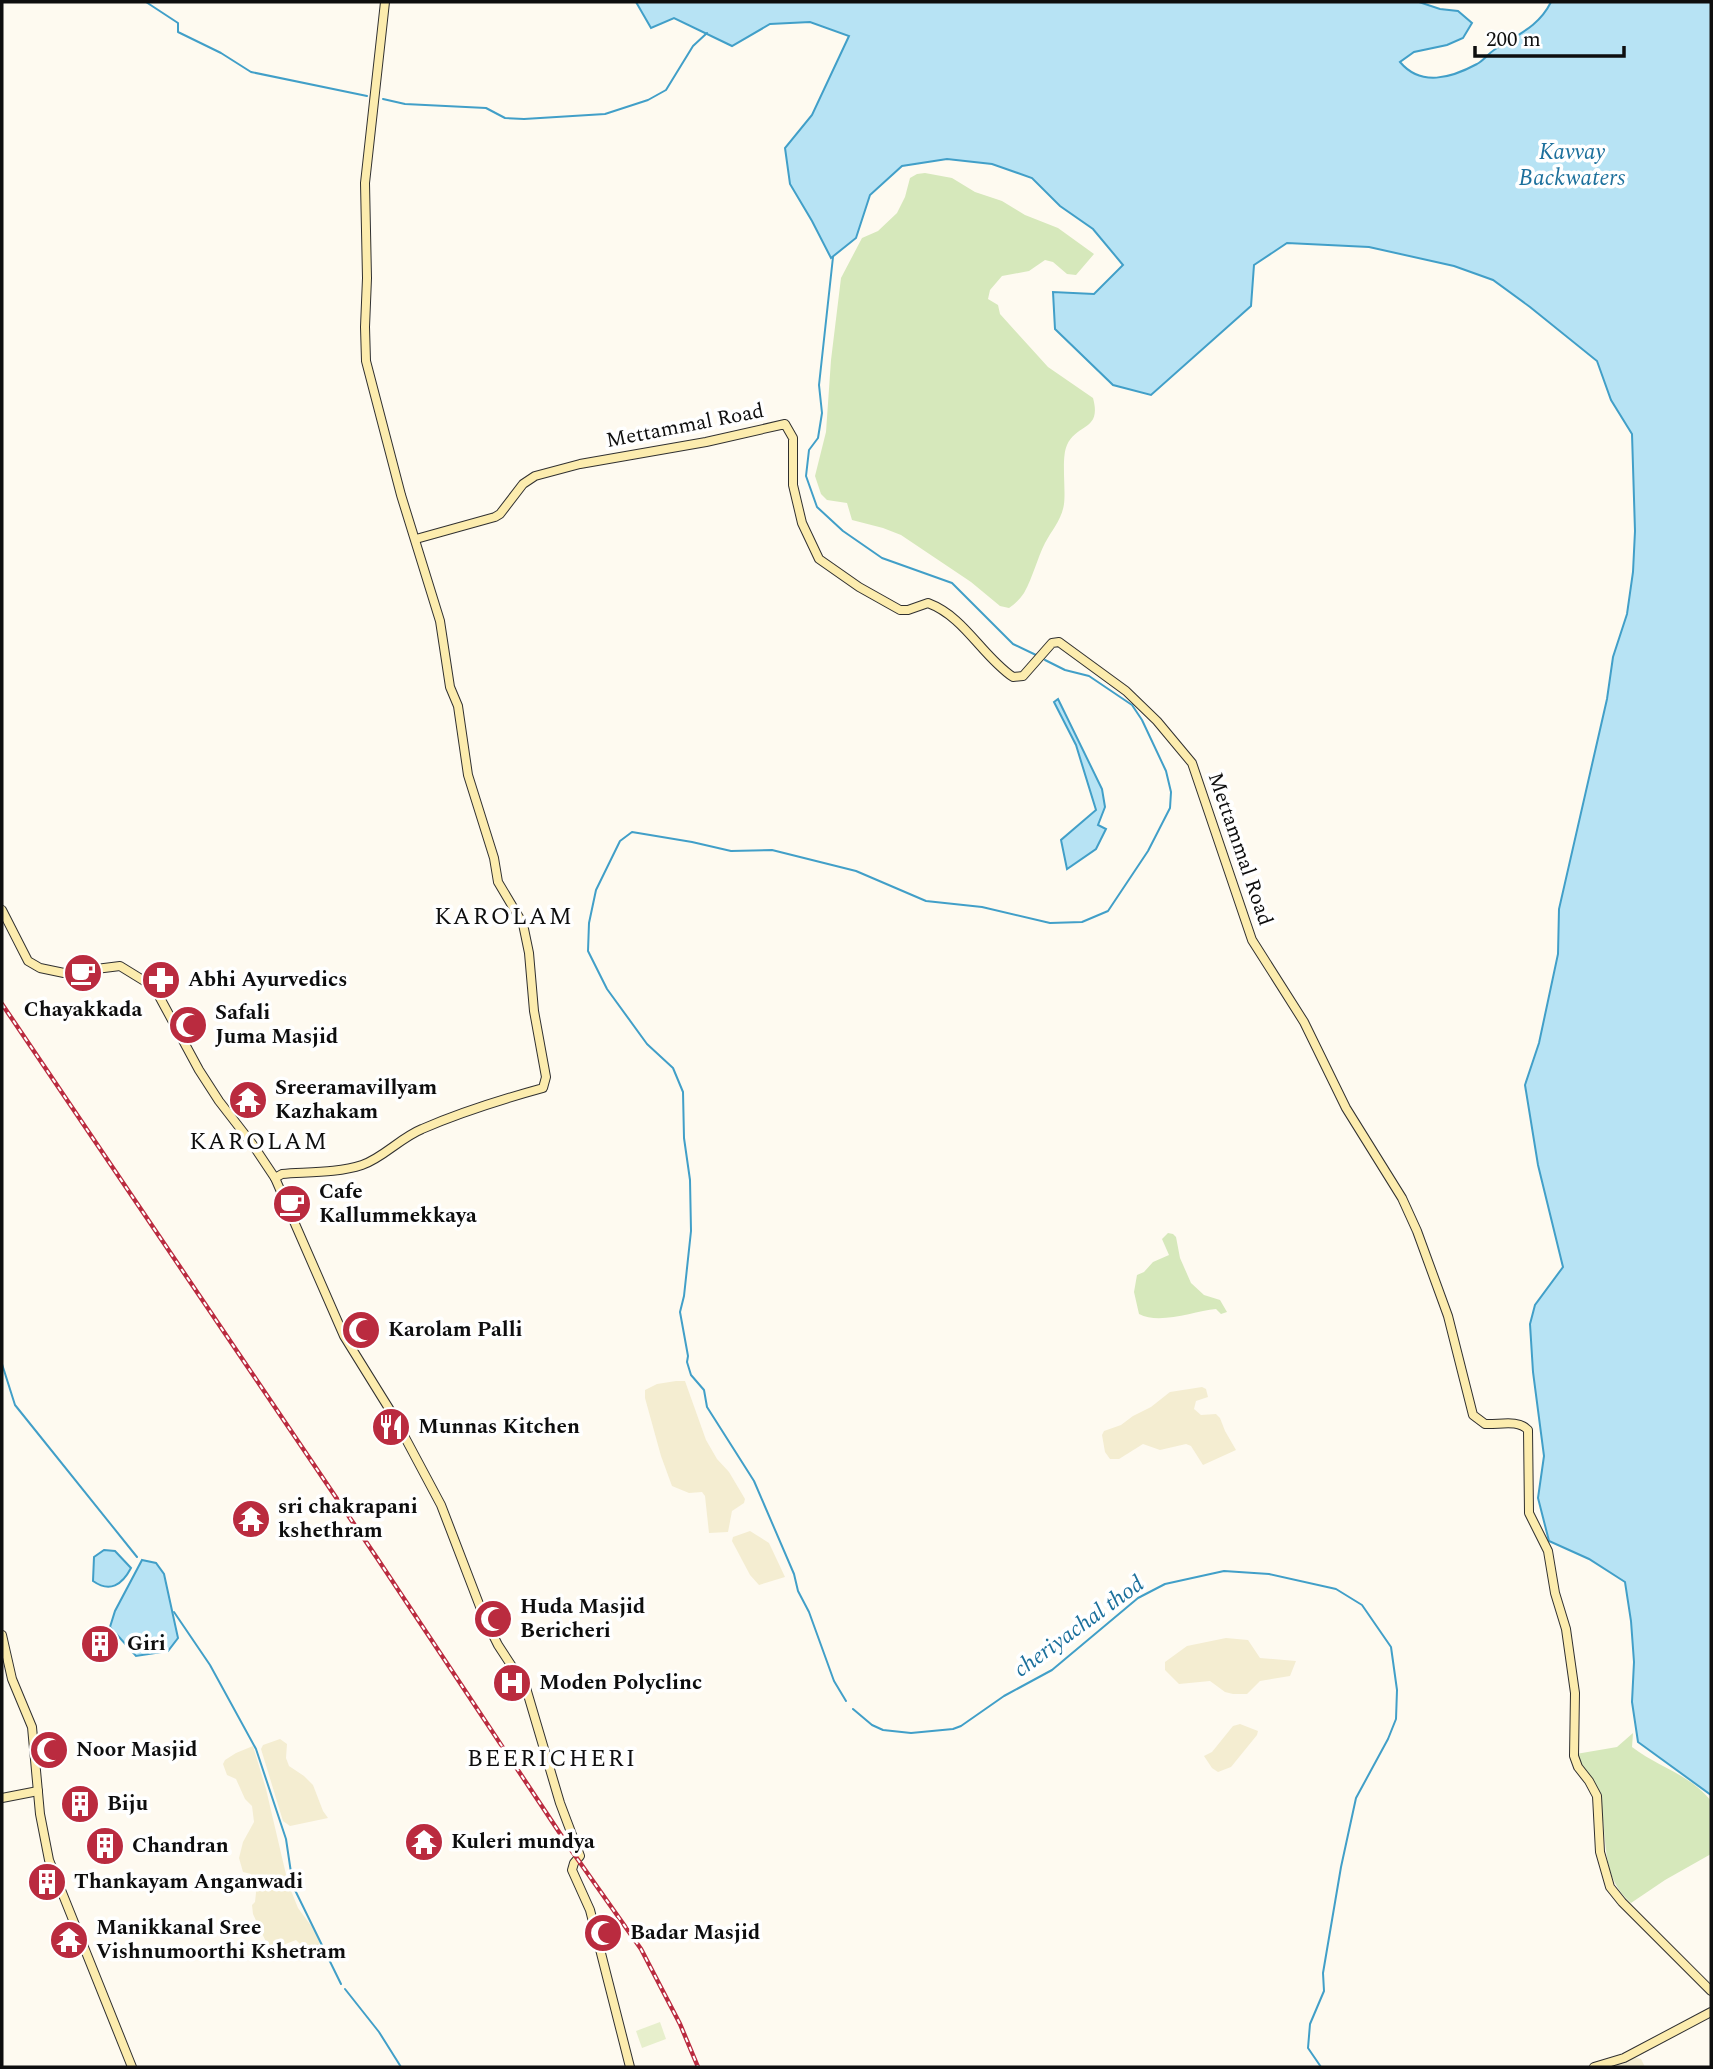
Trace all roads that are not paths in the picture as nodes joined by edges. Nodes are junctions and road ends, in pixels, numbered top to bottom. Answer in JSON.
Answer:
{"nodes":[{"id":1,"x":385,"y":2,"type":"edge"},
{"id":2,"x":416,"y":539,"type":"junction"},
{"id":3,"x":2,"y":910,"type":"edge"},
{"id":4,"x":275,"y":1178,"type":"junction"},
{"id":5,"x":2,"y":1635,"type":"edge"},
{"id":6,"x":38,"y":1791,"type":"junction"},
{"id":7,"x":2,"y":1798,"type":"edge"},
{"id":8,"x":1711,"y":1991,"type":"edge"},
{"id":9,"x":1711,"y":2012,"type":"edge"},
{"id":10,"x":132,"y":2067,"type":"edge"},
{"id":11,"x":630,"y":2067,"type":"edge"},
{"id":12,"x":1594,"y":2067,"type":"edge"}],
"edges":[{"from":1,"to":2,"type":"main road"},
{"from":2,"to":4,"type":"main road"},
{"from":2,"to":8,"type":"main road","name":"Mettammal Road"},
{"from":3,"to":4,"type":"main road"},
{"from":4,"to":11,"type":"main road"},
{"from":5,"to":6,"type":"main road"},
{"from":6,"to":7,"type":"main road"},
{"from":6,"to":10,"type":"main road"},
{"from":9,"to":12,"type":"main road"}]}
